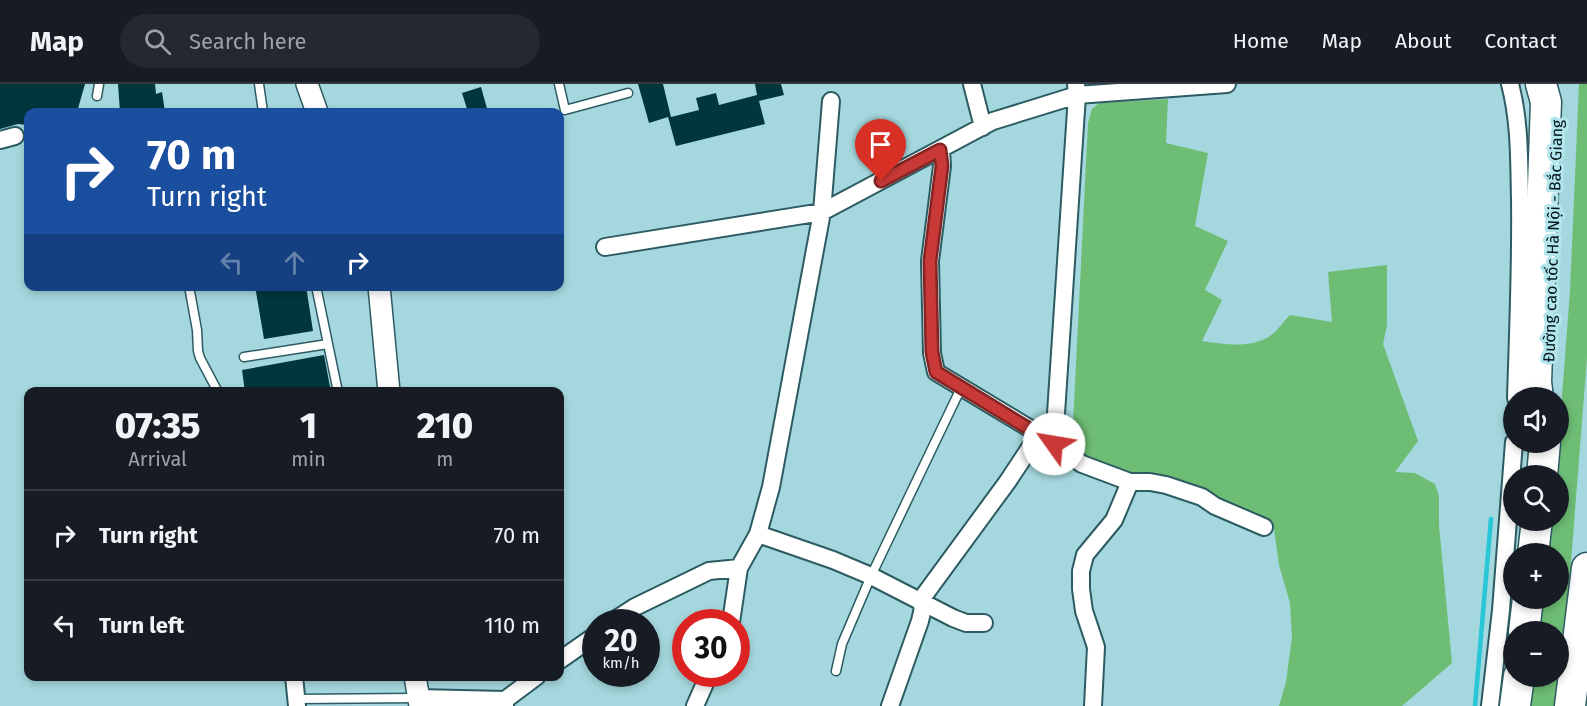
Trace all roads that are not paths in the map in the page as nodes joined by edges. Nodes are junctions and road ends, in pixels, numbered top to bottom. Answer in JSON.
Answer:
{"nodes":[{"id":1,"x":99,"y":84,"type":"edge"},
{"id":2,"x":259,"y":84,"type":"edge"},
{"id":3,"x":307,"y":84,"type":"edge"},
{"id":4,"x":559,"y":84,"type":"edge"},
{"id":5,"x":972,"y":84,"type":"edge"},
{"id":6,"x":1227,"y":84,"type":"edge"},
{"id":7,"x":1510,"y":84,"type":"edge"},
{"id":8,"x":1541,"y":84,"type":"edge"},
{"id":9,"x":1557,"y":84,"type":"edge"},
{"id":10,"x":1077,"y":89,"type":"edge"},
{"id":11,"x":628,"y":93,"type":"dead end"},
{"id":12,"x":97,"y":96,"type":"dead end"},
{"id":13,"x":831,"y":101,"type":"dead end"},
{"id":14,"x":262,"y":108,"type":"edge"},
{"id":15,"x":316,"y":108,"type":"edge"},
{"id":16,"x":983,"y":127,"type":"junction"},
{"id":17,"x":940,"y":150,"type":"junction"},
{"id":18,"x":822,"y":212,"type":"junction"},
{"id":19,"x":604,"y":247,"type":"dead end"},
{"id":20,"x":190,"y":291,"type":"edge"},
{"id":21,"x":317,"y":291,"type":"edge"},
{"id":22,"x":379,"y":291,"type":"edge"},
{"id":23,"x":328,"y":344,"type":"junction"},
{"id":24,"x":244,"y":357,"type":"dead end"},
{"id":25,"x":216,"y":387,"type":"edge"},
{"id":26,"x":337,"y":387,"type":"edge"},
{"id":27,"x":389,"y":387,"type":"edge"},
{"id":28,"x":1516,"y":387,"type":"edge"},
{"id":29,"x":1537,"y":387,"type":"edge"},
{"id":30,"x":1548,"y":387,"type":"edge"},
{"id":31,"x":961,"y":388,"type":"junction"},
{"id":32,"x":1039,"y":434,"type":"junction"},
{"id":33,"x":1054,"y":444,"type":"junction"},
{"id":34,"x":1513,"y":453,"type":"edge"},
{"id":35,"x":1130,"y":482,"type":"junction"},
{"id":36,"x":1264,"y":527,"type":"dead end"},
{"id":37,"x":758,"y":534,"type":"junction"},
{"id":38,"x":739,"y":568,"type":"junction"},
{"id":39,"x":1587,"y":568,"type":"edge"},
{"id":40,"x":871,"y":576,"type":"junction"},
{"id":41,"x":920,"y":601,"type":"junction"},
{"id":42,"x":632,"y":609,"type":"edge"},
{"id":43,"x":733,"y":609,"type":"edge"},
{"id":44,"x":984,"y":623,"type":"dead end"},
{"id":45,"x":582,"y":645,"type":"edge"},
{"id":46,"x":564,"y":657,"type":"edge"},
{"id":47,"x":836,"y":671,"type":"dead end"},
{"id":48,"x":294,"y":681,"type":"edge"},
{"id":49,"x":416,"y":681,"type":"edge"},
{"id":50,"x":531,"y":681,"type":"edge"},
{"id":51,"x":703,"y":687,"type":"edge"},
{"id":52,"x":1518,"y":687,"type":"edge"},
{"id":53,"x":296,"y":702,"type":"edge"},
{"id":54,"x":419,"y":702,"type":"edge"},
{"id":55,"x":505,"y":703,"type":"edge"},
{"id":56,"x":695,"y":706,"type":"edge"},
{"id":57,"x":890,"y":706,"type":"edge"},
{"id":58,"x":1093,"y":706,"type":"edge"},
{"id":59,"x":1490,"y":706,"type":"edge"},
{"id":60,"x":1515,"y":706,"type":"edge"},
{"id":61,"x":1570,"y":706,"type":"edge"}],
"edges":[{"from":1,"to":12,"type":"lane"},
{"from":2,"to":14,"type":"lane"},
{"from":3,"to":15,"type":"street"},
{"from":4,"to":11,"type":"lane"},
{"from":5,"to":16,"type":"street"},
{"from":6,"to":10,"type":"street"},
{"from":7,"to":28,"type":"street"},
{"from":8,"to":29,"type":"highway"},
{"from":9,"to":30,"type":"highway","name":"Đường cao tốc Hà Nội - Bắc Giang"},
{"from":10,"to":16,"type":"street"},
{"from":10,"to":33,"type":"street"},
{"from":13,"to":18,"type":"street"},
{"from":16,"to":17,"type":"street"},
{"from":17,"to":18,"type":"street"},
{"from":17,"to":31,"type":"street"},
{"from":18,"to":19,"type":"street"},
{"from":18,"to":37,"type":"street"},
{"from":20,"to":25,"type":"lane"},
{"from":21,"to":23,"type":"lane"},
{"from":22,"to":27,"type":"street"},
{"from":23,"to":24,"type":"lane"},
{"from":23,"to":26,"type":"lane"},
{"from":31,"to":32,"type":"street"},
{"from":31,"to":40,"type":"lane"},
{"from":32,"to":33,"type":"street"},
{"from":32,"to":41,"type":"street"},
{"from":33,"to":35,"type":"street"},
{"from":34,"to":59,"type":"street"},
{"from":35,"to":36,"type":"street"},
{"from":35,"to":58,"type":"street"},
{"from":37,"to":38,"type":"street"},
{"from":37,"to":40,"type":"street"},
{"from":38,"to":42,"type":"street"},
{"from":38,"to":43,"type":"street"},
{"from":39,"to":61,"type":"highway"},
{"from":40,"to":41,"type":"street"},
{"from":40,"to":47,"type":"lane"},
{"from":41,"to":44,"type":"street"},
{"from":41,"to":57,"type":"street"},
{"from":45,"to":46,"type":"street"},
{"from":48,"to":53,"type":"street"},
{"from":49,"to":54,"type":"street"},
{"from":50,"to":55,"type":"street"},
{"from":51,"to":56,"type":"street"},
{"from":52,"to":60,"type":"highway"},
{"from":53,"to":54,"type":"lane"},
{"from":54,"to":55,"type":"street"}]}
